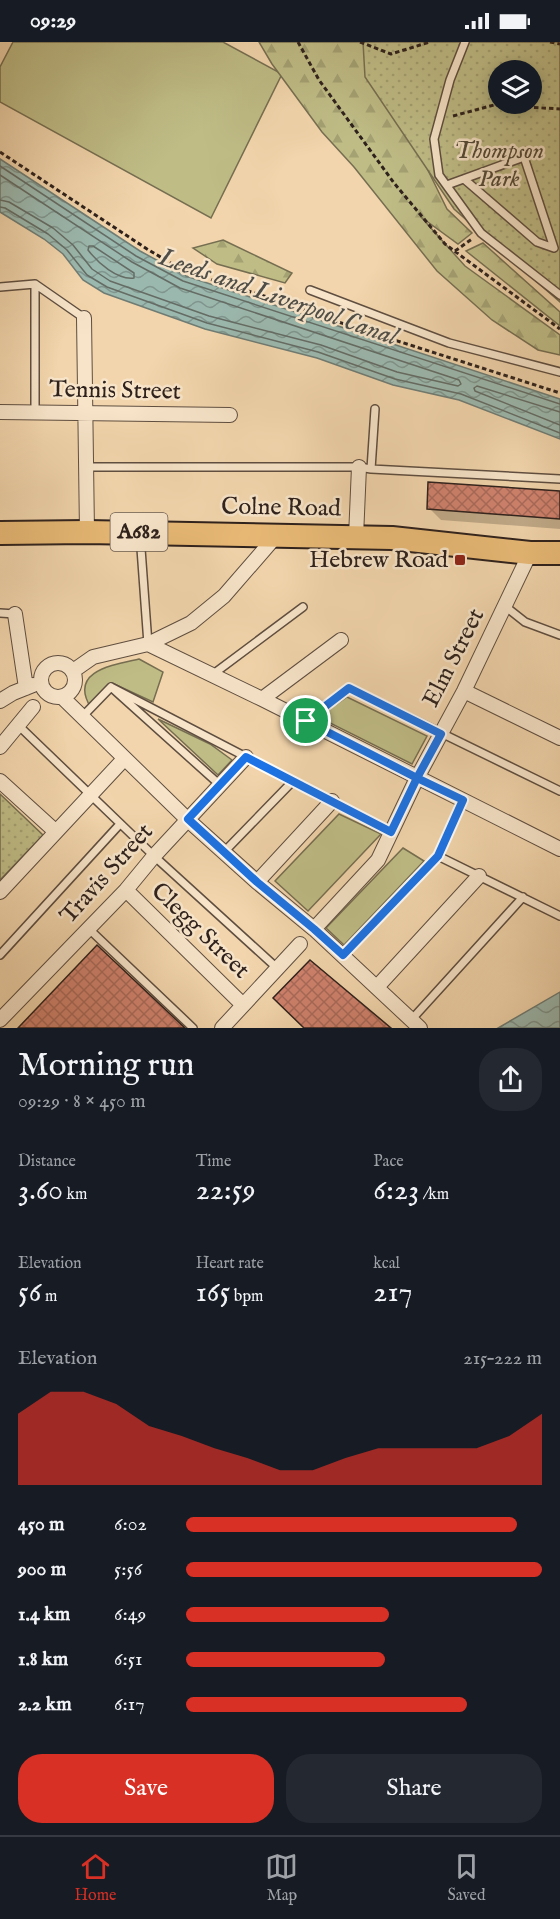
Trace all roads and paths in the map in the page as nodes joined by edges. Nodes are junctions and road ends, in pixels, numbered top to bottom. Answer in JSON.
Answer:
{"nodes":[{"id":1,"x":298,"y":42,"type":"edge"},
{"id":2,"x":360,"y":42,"type":"edge"},
{"id":3,"x":430,"y":42,"type":"edge"},
{"id":4,"x":465,"y":42,"type":"edge"},
{"id":5,"x":550,"y":42,"type":"edge"},
{"id":6,"x":560,"y":44,"type":"edge"},
{"id":7,"x":560,"y":109,"type":"edge"},
{"id":8,"x":439,"y":120,"type":"junction"},
{"id":9,"x":0,"y":152,"type":"edge"},
{"id":10,"x":464,"y":179,"type":"junction"},
{"id":11,"x":447,"y":185,"type":"junction"},
{"id":12,"x":481,"y":233,"type":"junction"},
{"id":13,"x":455,"y":251,"type":"junction"},
{"id":14,"x":35,"y":284,"type":"junction"},
{"id":15,"x":0,"y":287,"type":"edge"},
{"id":16,"x":310,"y":290,"type":"dead end"},
{"id":17,"x":560,"y":295,"type":"edge"},
{"id":18,"x":84,"y":318,"type":"joint"},
{"id":19,"x":560,"y":329,"type":"edge"},
{"id":20,"x":560,"y":372,"type":"edge"},
{"id":21,"x":560,"y":393,"type":"edge"},
{"id":22,"x":375,"y":409,"type":"dead end"},
{"id":23,"x":0,"y":412,"type":"edge"},
{"id":24,"x":35,"y":413,"type":"junction"},
{"id":25,"x":86,"y":414,"type":"junction"},
{"id":26,"x":230,"y":415,"type":"dead end"},
{"id":27,"x":86,"y":467,"type":"junction"},
{"id":28,"x":365,"y":468,"type":"junction"},
{"id":29,"x":560,"y":479,"type":"edge"},
{"id":30,"x":87,"y":532,"type":"junction"},
{"id":31,"x":140,"y":532,"type":"junction"},
{"id":32,"x":0,"y":533,"type":"edge"},
{"id":33,"x":277,"y":535,"type":"junction"},
{"id":34,"x":356,"y":537,"type":"junction"},
{"id":35,"x":530,"y":553,"type":"junction"},
{"id":36,"x":560,"y":553,"type":"edge"},
{"id":37,"x":303,"y":607,"type":"dead end"},
{"id":38,"x":506,"y":607,"type":"junction"},
{"id":39,"x":0,"y":613,"type":"edge"},
{"id":40,"x":15,"y":614,"type":"joint"},
{"id":41,"x":560,"y":635,"type":"edge"},
{"id":42,"x":341,"y":640,"type":"dead end"},
{"id":43,"x":148,"y":644,"type":"junction"},
{"id":44,"x":73,"y":671,"type":"junction"},
{"id":45,"x":212,"y":675,"type":"junction"},
{"id":46,"x":40,"y":683,"type":"junction"},
{"id":47,"x":111,"y":687,"type":"junction"},
{"id":48,"x":26,"y":688,"type":"junction"},
{"id":49,"x":464,"y":691,"type":"junction"},
{"id":50,"x":62,"y":697,"type":"junction"},
{"id":51,"x":262,"y":699,"type":"junction"},
{"id":52,"x":0,"y":701,"type":"edge"},
{"id":53,"x":33,"y":706,"type":"dead end"},
{"id":54,"x":82,"y":717,"type":"junction"},
{"id":55,"x":306,"y":721,"type":"junction"},
{"id":56,"x":18,"y":725,"type":"junction"},
{"id":57,"x":441,"y":734,"type":"junction"},
{"id":58,"x":560,"y":738,"type":"edge"},
{"id":59,"x":0,"y":747,"type":"edge"},
{"id":60,"x":246,"y":757,"type":"junction"},
{"id":61,"x":124,"y":759,"type":"junction"},
{"id":62,"x":417,"y":778,"type":"junction"},
{"id":63,"x":0,"y":781,"type":"edge"},
{"id":64,"x":293,"y":781,"type":"junction"},
{"id":65,"x":220,"y":785,"type":"junction"},
{"id":66,"x":560,"y":791,"type":"edge"},
{"id":67,"x":90,"y":795,"type":"junction"},
{"id":68,"x":463,"y":800,"type":"junction"},
{"id":69,"x":332,"y":801,"type":"junction"},
{"id":70,"x":188,"y":819,"type":"junction"},
{"id":71,"x":120,"y":824,"type":"junction"},
{"id":72,"x":55,"y":831,"type":"junction"},
{"id":73,"x":391,"y":832,"type":"junction"},
{"id":74,"x":560,"y":849,"type":"edge"},
{"id":75,"x":224,"y":852,"type":"junction"},
{"id":76,"x":154,"y":856,"type":"junction"},
{"id":77,"x":438,"y":856,"type":"junction"},
{"id":78,"x":479,"y":876,"type":"junction"},
{"id":79,"x":257,"y":882,"type":"junction"},
{"id":80,"x":126,"y":890,"type":"junction"},
{"id":81,"x":0,"y":892,"type":"edge"},
{"id":82,"x":523,"y":897,"type":"junction"},
{"id":83,"x":560,"y":916,"type":"edge"},
{"id":84,"x":89,"y":929,"type":"junction"},
{"id":85,"x":314,"y":929,"type":"junction"},
{"id":86,"x":300,"y":944,"type":"dead end"},
{"id":87,"x":0,"y":955,"type":"edge"},
{"id":88,"x":343,"y":955,"type":"junction"},
{"id":89,"x":278,"y":968,"type":"junction"},
{"id":90,"x":377,"y":987,"type":"junction"},
{"id":91,"x":243,"y":1005,"type":"junction"},
{"id":92,"x":0,"y":1020,"type":"edge"},
{"id":93,"x":416,"y":1023,"type":"edge"},
{"id":94,"x":193,"y":1028,"type":"edge"},
{"id":95,"x":222,"y":1028,"type":"edge"}],
"edges":[{"from":1,"to":13,"type":"path"},
{"from":2,"to":3,"type":"path"},
{"from":4,"to":8,"type":"lane"},
{"from":5,"to":6,"type":"path"},
{"from":7,"to":8,"type":"path"},
{"from":8,"to":11,"type":"lane"},
{"from":9,"to":21,"type":"path"},
{"from":10,"to":10,"type":"lane"},
{"from":10,"to":11,"type":"lane"},
{"from":11,"to":12,"type":"lane"},
{"from":12,"to":13,"type":"path"},
{"from":12,"to":17,"type":"lane"},
{"from":13,"to":19,"type":"path"},
{"from":14,"to":15,"type":"lane"},
{"from":14,"to":18,"type":"lane"},
{"from":14,"to":24,"type":"lane"},
{"from":16,"to":20,"type":"lane"},
{"from":18,"to":25,"type":"street"},
{"from":22,"to":28,"type":"lane"},
{"from":23,"to":24,"type":"street","name":"Tennis Street"},
{"from":24,"to":25,"type":"street","name":"Tennis Street"},
{"from":25,"to":26,"type":"street","name":"Tennis Street"},
{"from":25,"to":27,"type":"street"},
{"from":27,"to":28,"type":"lane"},
{"from":27,"to":30,"type":"street"},
{"from":28,"to":29,"type":"lane"},
{"from":28,"to":34,"type":"street"},
{"from":30,"to":31,"type":"main road","name":"Colne Road","number":"A682"},
{"from":30,"to":32,"type":"main road","name":"Colne Road","number":"A682"},
{"from":31,"to":33,"type":"main road","name":"Colne Road","number":"A682"},
{"from":31,"to":43,"type":"lane"},
{"from":33,"to":34,"type":"main road","name":"Colne Road","number":"A682"},
{"from":33,"to":43,"type":"street"},
{"from":34,"to":35,"type":"main road","name":"Colne Road","number":"A682"},
{"from":35,"to":36,"type":"main road","name":"Colne Road","number":"A682"},
{"from":35,"to":38,"type":"street","name":"Elm Street"},
{"from":37,"to":45,"type":"lane"},
{"from":38,"to":41,"type":"lane"},
{"from":38,"to":49,"type":"street","name":"Elm Street"},
{"from":39,"to":40,"type":"lane"},
{"from":40,"to":48,"type":"street"},
{"from":42,"to":51,"type":"street"},
{"from":43,"to":44,"type":"street"},
{"from":43,"to":45,"type":"street"},
{"from":44,"to":46,"type":"street"},
{"from":44,"to":50,"type":"street"},
{"from":45,"to":51,"type":"street"},
{"from":46,"to":48,"type":"street"},
{"from":46,"to":50,"type":"street"},
{"from":47,"to":54,"type":"lane"},
{"from":47,"to":60,"type":"lane"},
{"from":47,"to":65,"type":"lane"},
{"from":48,"to":52,"type":"street"},
{"from":49,"to":57,"type":"street","name":"Elm Street"},
{"from":49,"to":58,"type":"street"},
{"from":50,"to":54,"type":"street"},
{"from":51,"to":55,"type":"street"},
{"from":53,"to":56,"type":"street"},
{"from":54,"to":61,"type":"street"},
{"from":55,"to":57,"type":"lane"},
{"from":55,"to":62,"type":"street"},
{"from":56,"to":59,"type":"street"},
{"from":56,"to":67,"type":"lane"},
{"from":57,"to":62,"type":"street","name":"Elm Street"},
{"from":57,"to":66,"type":"lane"},
{"from":60,"to":64,"type":"lane"},
{"from":60,"to":65,"type":"street","name":"Travis Street"},
{"from":61,"to":67,"type":"street"},
{"from":61,"to":70,"type":"street"},
{"from":62,"to":68,"type":"street"},
{"from":62,"to":73,"type":"street","name":"Elm Street"},
{"from":63,"to":72,"type":"street"},
{"from":64,"to":69,"type":"lane"},
{"from":64,"to":75,"type":"lane"},
{"from":65,"to":70,"type":"street","name":"Travis Street"},
{"from":67,"to":71,"type":"lane"},
{"from":67,"to":72,"type":"street"},
{"from":68,"to":74,"type":"street"},
{"from":68,"to":77,"type":"lane"},
{"from":69,"to":73,"type":"lane"},
{"from":69,"to":79,"type":"street"},
{"from":70,"to":75,"type":"street"},
{"from":70,"to":76,"type":"street","name":"Travis Street"},
{"from":71,"to":76,"type":"lane"},
{"from":71,"to":87,"type":"lane"},
{"from":72,"to":81,"type":"street"},
{"from":73,"to":85,"type":"street","name":"Elm Street"},
{"from":75,"to":79,"type":"street"},
{"from":76,"to":80,"type":"street","name":"Travis Street"},
{"from":76,"to":89,"type":"lane"},
{"from":77,"to":78,"type":"lane"},
{"from":77,"to":88,"type":"lane"},
{"from":78,"to":82,"type":"lane"},
{"from":78,"to":90,"type":"street"},
{"from":79,"to":85,"type":"street"},
{"from":80,"to":84,"type":"street","name":"Travis Street"},
{"from":80,"to":91,"type":"street","name":"Clegg Street"},
{"from":82,"to":83,"type":"lane"},
{"from":82,"to":93,"type":"lane"},
{"from":84,"to":92,"type":"street","name":"Travis Street"},
{"from":84,"to":94,"type":"lane"},
{"from":85,"to":88,"type":"street"},
{"from":86,"to":89,"type":"street"},
{"from":88,"to":90,"type":"street"},
{"from":89,"to":91,"type":"street"},
{"from":90,"to":93,"type":"street"},
{"from":91,"to":95,"type":"street"}]}
